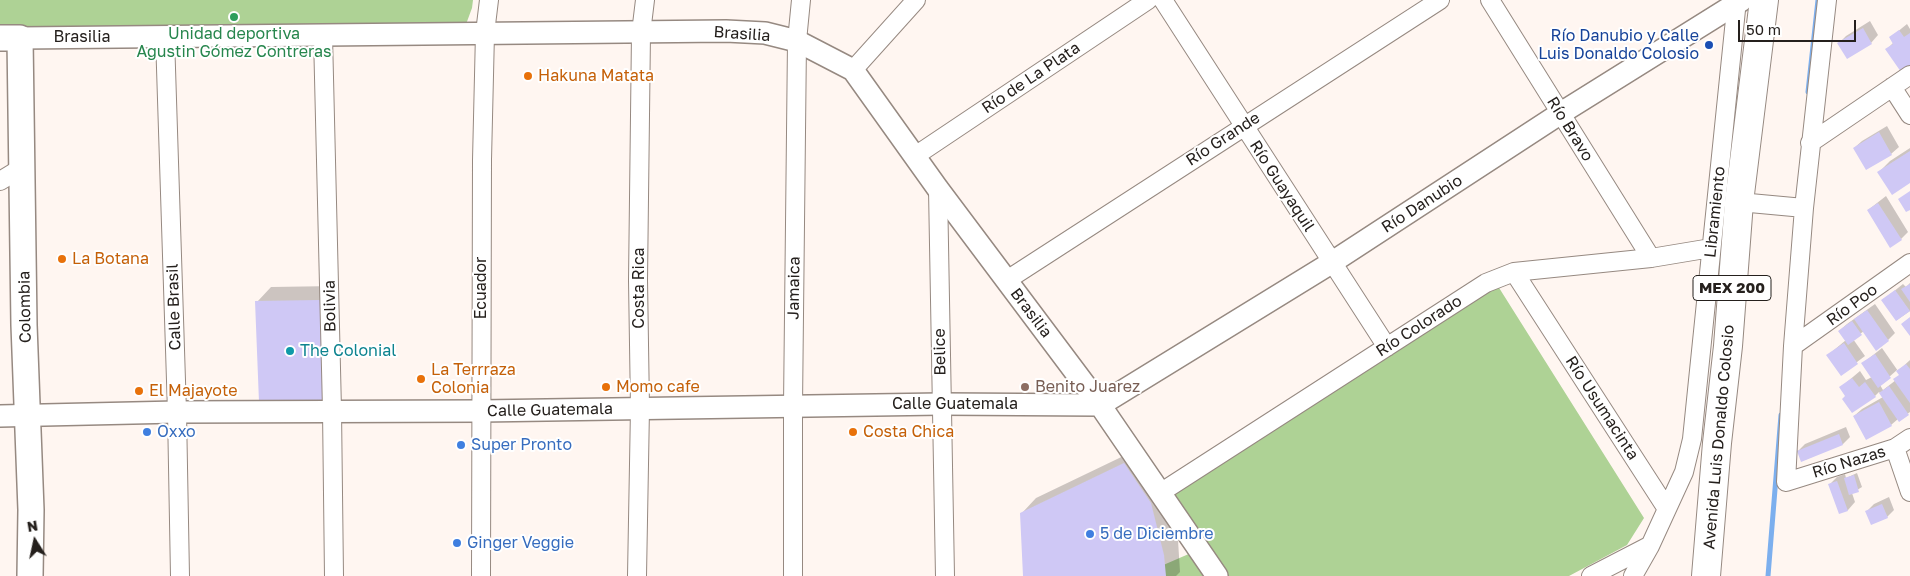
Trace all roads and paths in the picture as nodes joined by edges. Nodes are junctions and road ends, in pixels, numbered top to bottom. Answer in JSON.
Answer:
{"nodes":[{"id":1,"x":489,"y":0,"type":"edge"},
{"id":2,"x":645,"y":0,"type":"edge"},
{"id":3,"x":801,"y":0,"type":"edge"},
{"id":4,"x":916,"y":0,"type":"edge"},
{"id":5,"x":1148,"y":0,"type":"edge"},
{"id":6,"x":1164,"y":0,"type":"edge"},
{"id":7,"x":1440,"y":0,"type":"edge"},
{"id":8,"x":1490,"y":0,"type":"edge"},
{"id":9,"x":1764,"y":0,"type":"edge"},
{"id":10,"x":1827,"y":0,"type":"edge"},
{"id":11,"x":1738,"y":1,"type":"edge"},
{"id":12,"x":486,"y":33,"type":"junction"},
{"id":13,"x":641,"y":33,"type":"junction"},
{"id":14,"x":323,"y":36,"type":"junction"},
{"id":15,"x":165,"y":37,"type":"junction"},
{"id":16,"x":10,"y":38,"type":"edge"},
{"id":17,"x":797,"y":41,"type":"junction"},
{"id":18,"x":852,"y":70,"type":"junction"},
{"id":19,"x":1910,"y":75,"type":"edge"},
{"id":20,"x":1892,"y":87,"type":"junction"},
{"id":21,"x":1561,"y":113,"type":"junction"},
{"id":22,"x":1910,"y":115,"type":"edge"},
{"id":23,"x":1244,"y":126,"type":"junction"},
{"id":24,"x":1810,"y":142,"type":"junction"},
{"id":25,"x":915,"y":156,"type":"junction"},
{"id":26,"x":23,"y":166,"type":"junction"},
{"id":27,"x":0,"y":181,"type":"edge"},
{"id":28,"x":938,"y":189,"type":"junction"},
{"id":29,"x":1739,"y":202,"type":"junction"},
{"id":30,"x":1796,"y":207,"type":"junction"},
{"id":31,"x":1711,"y":248,"type":"junction"},
{"id":32,"x":1651,"y":258,"type":"junction"},
{"id":33,"x":1331,"y":263,"type":"junction"},
{"id":34,"x":1910,"y":263,"type":"edge"},
{"id":35,"x":1514,"y":272,"type":"junction"},
{"id":36,"x":1007,"y":280,"type":"junction"},
{"id":37,"x":1793,"y":346,"type":"junction"},
{"id":38,"x":1387,"y":347,"type":"junction"},
{"id":39,"x":941,"y":404,"type":"junction"},
{"id":40,"x":1100,"y":405,"type":"junction"},
{"id":41,"x":793,"y":406,"type":"junction"},
{"id":42,"x":640,"y":408,"type":"junction"},
{"id":43,"x":332,"y":410,"type":"junction"},
{"id":44,"x":481,"y":411,"type":"junction"},
{"id":45,"x":177,"y":412,"type":"junction"},
{"id":46,"x":28,"y":415,"type":"junction"},
{"id":47,"x":0,"y":416,"type":"edge"},
{"id":48,"x":1910,"y":438,"type":"edge"},
{"id":49,"x":1895,"y":448,"type":"junction"},
{"id":50,"x":1910,"y":492,"type":"edge"},
{"id":51,"x":1160,"y":493,"type":"junction"},
{"id":52,"x":1667,"y":509,"type":"junction"},
{"id":53,"x":1650,"y":546,"type":"junction"},
{"id":54,"x":1703,"y":574,"type":"edge"},
{"id":55,"x":30,"y":576,"type":"edge"},
{"id":56,"x":180,"y":576,"type":"edge"},
{"id":57,"x":334,"y":576,"type":"edge"},
{"id":58,"x":481,"y":576,"type":"edge"},
{"id":59,"x":637,"y":576,"type":"edge"},
{"id":60,"x":793,"y":576,"type":"edge"},
{"id":61,"x":945,"y":576,"type":"edge"},
{"id":62,"x":1217,"y":576,"type":"edge"},
{"id":63,"x":1591,"y":576,"type":"edge"},
{"id":64,"x":1632,"y":576,"type":"edge"}],
"edges":[{"from":1,"to":12,"type":"street","name":"Ecuador"},
{"from":2,"to":13,"type":"street","name":"Costa Rica"},
{"from":3,"to":17,"type":"street","name":"Jamaica"},
{"from":4,"to":18,"type":"street"},
{"from":5,"to":25,"type":"street","name":"Río de La Plata"},
{"from":6,"to":23,"type":"street","name":"Río Guayaquil"},
{"from":7,"to":23,"type":"street","name":"Río Grande"},
{"from":8,"to":21,"type":"street","name":"Río Bravo"},
{"from":9,"to":29,"type":"main road","name":"Avenida Luis Donaldo Colosio","number":"MEX 200"},
{"from":10,"to":24,"type":"street"},
{"from":11,"to":21,"type":"street","name":"Río Danubio"},
{"from":11,"to":31,"type":"street","name":"Libramiento"},
{"from":12,"to":13,"type":"street","name":"Brasilia"},
{"from":12,"to":14,"type":"street","name":"Brasilia"},
{"from":12,"to":44,"type":"street","name":"Ecuador"},
{"from":13,"to":17,"type":"street","name":"Brasilia"},
{"from":13,"to":42,"type":"street","name":"Costa Rica"},
{"from":14,"to":15,"type":"street","name":"Brasilia"},
{"from":14,"to":43,"type":"street","name":"Bolivia"},
{"from":15,"to":16,"type":"street","name":"Brasilia"},
{"from":15,"to":45,"type":"street","name":"Calle Brasil"},
{"from":16,"to":26,"type":"main road","name":"Colombia"},
{"from":17,"to":18,"type":"street","name":"Brasilia"},
{"from":17,"to":41,"type":"street","name":"Jamaica"},
{"from":18,"to":25,"type":"street","name":"Brasilia"},
{"from":19,"to":20,"type":"street"},
{"from":20,"to":22,"type":"street"},
{"from":20,"to":24,"type":"street"},
{"from":21,"to":32,"type":"street","name":"Río Bravo"},
{"from":21,"to":33,"type":"street","name":"Río Danubio"},
{"from":23,"to":33,"type":"street","name":"Río Guayaquil"},
{"from":23,"to":36,"type":"street","name":"Río Grande"},
{"from":24,"to":30,"type":"street"},
{"from":25,"to":28,"type":"street","name":"Brasilia"},
{"from":26,"to":27,"type":"street"},
{"from":26,"to":46,"type":"main road","name":"Colombia"},
{"from":28,"to":36,"type":"street","name":"Brasilia"},
{"from":28,"to":39,"type":"street","name":"Belice"},
{"from":29,"to":30,"type":"street"},
{"from":29,"to":54,"type":"main road","name":"Avenida Luis Donaldo Colosio","number":"MEX 200"},
{"from":30,"to":37,"type":"street"},
{"from":31,"to":32,"type":"street","name":"Río Colorado"},
{"from":31,"to":52,"type":"street","name":"Libramiento"},
{"from":32,"to":35,"type":"street","name":"Río Colorado"},
{"from":33,"to":38,"type":"street","name":"Río Guayaquil"},
{"from":33,"to":40,"type":"street","name":"Río Danubio"},
{"from":34,"to":37,"type":"street","name":"Río Poo"},
{"from":35,"to":38,"type":"street","name":"Río Colorado"},
{"from":35,"to":52,"type":"street","name":"Río Usumacinta"},
{"from":36,"to":40,"type":"street","name":"Brasilia"},
{"from":37,"to":49,"type":"street","name":"Río Nazas"},
{"from":38,"to":51,"type":"street","name":"Río Colorado"},
{"from":39,"to":40,"type":"street","name":"Calle Guatemala"},
{"from":39,"to":41,"type":"street","name":"Calle Guatemala"},
{"from":39,"to":61,"type":"street","name":"Belice"},
{"from":40,"to":51,"type":"street","name":"Brasilia"},
{"from":41,"to":42,"type":"street","name":"Calle Guatemala"},
{"from":41,"to":60,"type":"street","name":"Jamaica"},
{"from":42,"to":44,"type":"street","name":"Calle Guatemala"},
{"from":42,"to":59,"type":"street","name":"Costa Rica"},
{"from":43,"to":44,"type":"street","name":"Calle Guatemala"},
{"from":43,"to":45,"type":"street","name":"Calle Guatemala"},
{"from":43,"to":57,"type":"street","name":"Bolivia"},
{"from":44,"to":58,"type":"street","name":"Ecuador"},
{"from":45,"to":46,"type":"street","name":"Calle Guatemala"},
{"from":45,"to":56,"type":"street","name":"Calle Brasil"},
{"from":46,"to":47,"type":"street","name":"Calle Guatemala"},
{"from":46,"to":55,"type":"main road","name":"Colombia"},
{"from":48,"to":49,"type":"street","name":"Río Nazas"},
{"from":49,"to":50,"type":"street"},
{"from":51,"to":62,"type":"street","name":"Brasilia"},
{"from":52,"to":53,"type":"street"},
{"from":53,"to":63,"type":"street"},
{"from":53,"to":64,"type":"street"}]}
